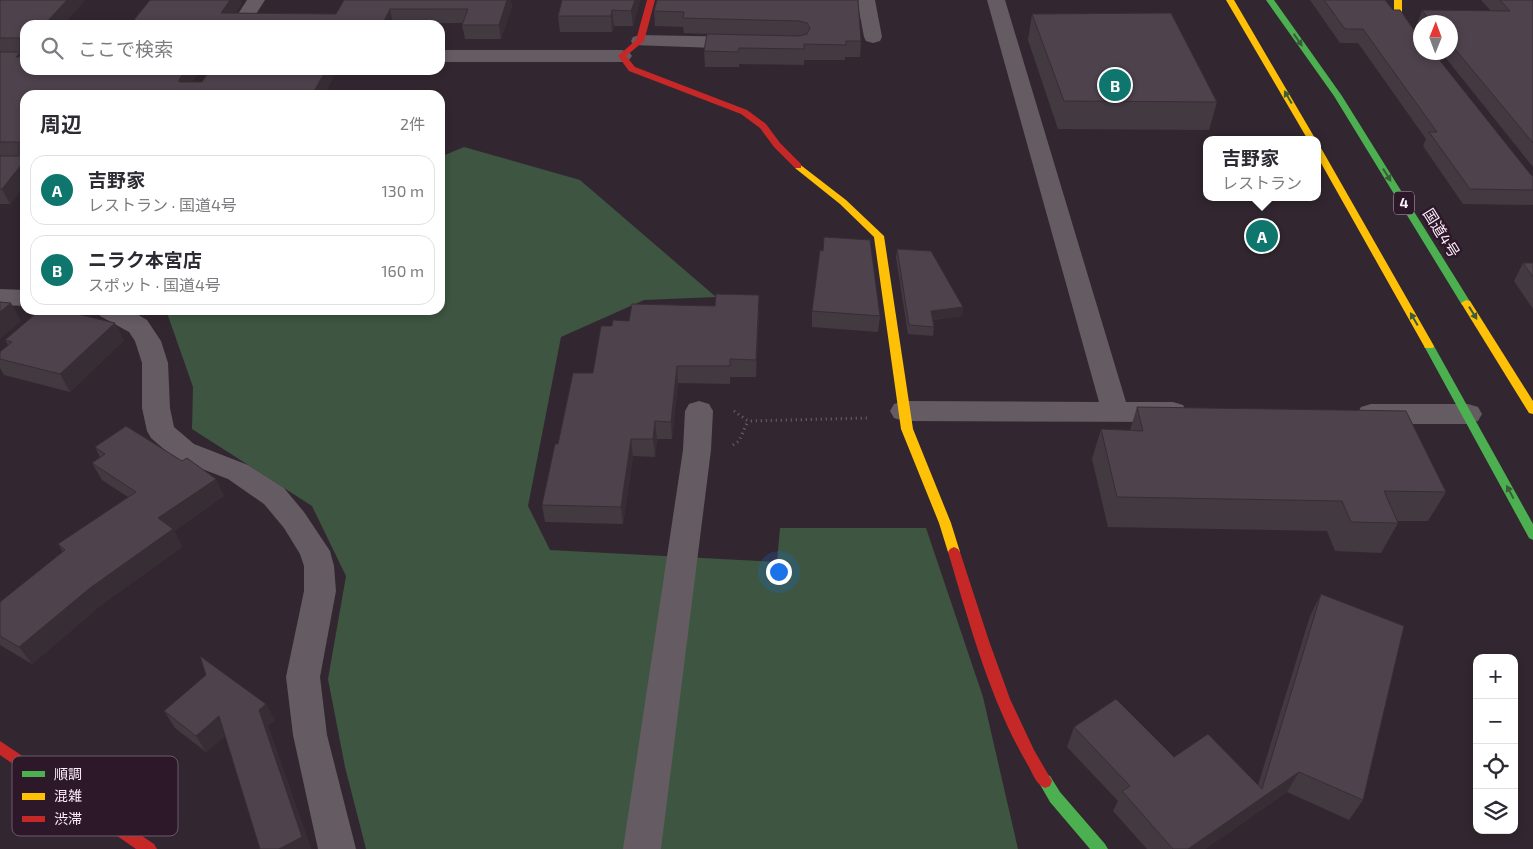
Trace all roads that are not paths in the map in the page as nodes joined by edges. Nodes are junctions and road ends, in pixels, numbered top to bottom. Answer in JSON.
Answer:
{"nodes":[{"id":1,"x":256,"y":0,"type":"edge"},
{"id":2,"x":651,"y":0,"type":"edge"},
{"id":3,"x":866,"y":0,"type":"edge"},
{"id":4,"x":996,"y":0,"type":"edge"},
{"id":5,"x":1230,"y":0,"type":"edge"},
{"id":6,"x":1270,"y":0,"type":"edge"},
{"id":7,"x":1398,"y":0,"type":"edge"},
{"id":8,"x":243,"y":20,"type":"edge"},
{"id":9,"x":1413,"y":34,"type":"edge"},
{"id":10,"x":872,"y":37,"type":"dead end"},
{"id":11,"x":640,"y":41,"type":"junction"},
{"id":12,"x":759,"y":43,"type":"edge"},
{"id":13,"x":445,"y":56,"type":"edge"},
{"id":14,"x":622,"y":56,"type":"junction"},
{"id":15,"x":1310,"y":136,"type":"edge"},
{"id":16,"x":1321,"y":155,"type":"edge"},
{"id":17,"x":0,"y":297,"type":"edge"},
{"id":18,"x":20,"y":298,"type":"edge"},
{"id":19,"x":120,"y":315,"type":"edge"},
{"id":20,"x":1533,"y":410,"type":"edge"},
{"id":21,"x":699,"y":411,"type":"road end"},
{"id":22,"x":1115,"y":412,"type":"junction"},
{"id":23,"x":1194,"y":413,"type":"edge"},
{"id":24,"x":905,"y":414,"type":"junction"},
{"id":25,"x":1350,"y":414,"type":"edge"},
{"id":26,"x":1468,"y":414,"type":"junction"},
{"id":27,"x":1533,"y":534,"type":"edge"},
{"id":28,"x":0,"y":747,"type":"edge"},
{"id":29,"x":13,"y":756,"type":"edge"},
{"id":30,"x":130,"y":836,"type":"edge"},
{"id":31,"x":149,"y":849,"type":"edge"},
{"id":32,"x":338,"y":849,"type":"edge"},
{"id":33,"x":642,"y":849,"type":"edge"},
{"id":34,"x":1100,"y":849,"type":"edge"}],
"edges":[{"from":1,"to":8,"type":"street"},
{"from":2,"to":11,"type":"main road"},
{"from":3,"to":10,"type":"street"},
{"from":4,"to":22,"type":"street"},
{"from":15,"to":5,"type":"main road","one_way":true},
{"from":6,"to":20,"type":"main road","name":"国道4号","number":"4","one_way":true},
{"from":7,"to":9,"type":"main road"},
{"from":11,"to":12,"type":"street"},
{"from":11,"to":14,"type":"main road"},
{"from":13,"to":14,"type":"street"},
{"from":14,"to":24,"type":"main road"},
{"from":26,"to":16,"type":"main road","one_way":true},
{"from":17,"to":18,"type":"street"},
{"from":19,"to":32,"type":"street"},
{"from":21,"to":33,"type":"street"},
{"from":22,"to":23,"type":"street"},
{"from":22,"to":24,"type":"street"},
{"from":24,"to":34,"type":"main road"},
{"from":25,"to":26,"type":"street"},
{"from":27,"to":26,"type":"main road","one_way":true},
{"from":28,"to":29,"type":"main road"},
{"from":30,"to":31,"type":"main road"}]}
